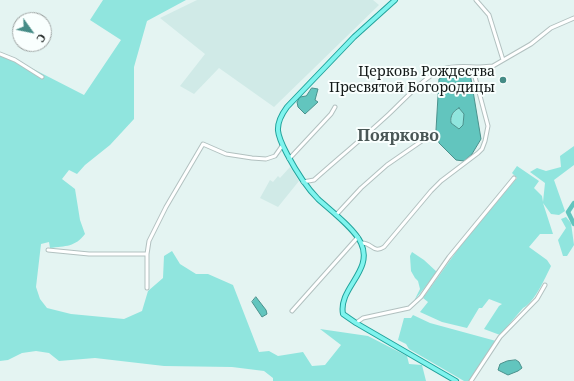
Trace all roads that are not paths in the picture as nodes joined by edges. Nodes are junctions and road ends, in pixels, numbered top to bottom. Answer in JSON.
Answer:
{"nodes":[{"id":1,"x":395,"y":0,"type":"edge"},
{"id":2,"x":476,"y":0,"type":"edge"},
{"id":3,"x":574,"y":18,"type":"edge"},
{"id":4,"x":0,"y":54,"type":"edge"},
{"id":5,"x":503,"y":60,"type":"junction"},
{"id":6,"x":480,"y":67,"type":"junction"},
{"id":7,"x":42,"y":77,"type":"dead end"},
{"id":8,"x":335,"y":107,"type":"dead end"},
{"id":9,"x":429,"y":136,"type":"dead end"},
{"id":10,"x":282,"y":146,"type":"junction"},
{"id":11,"x":289,"y":159,"type":"junction"},
{"id":12,"x":514,"y":178,"type":"dead end"},
{"id":13,"x":302,"y":182,"type":"junction"},
{"id":14,"x":336,"y":215,"type":"junction"},
{"id":15,"x":358,"y":237,"type":"junction"},
{"id":16,"x":361,"y":242,"type":"junction"},
{"id":17,"x":48,"y":250,"type":"dead end"},
{"id":18,"x":147,"y":254,"type":"junction"},
{"id":19,"x":545,"y":285,"type":"dead end"},
{"id":20,"x":147,"y":288,"type":"dead end"},
{"id":21,"x":292,"y":311,"type":"dead end"},
{"id":22,"x":356,"y":323,"type":"junction"},
{"id":23,"x":456,"y":381,"type":"edge"},
{"id":24,"x":471,"y":381,"type":"edge"}],
"edges":[{"from":1,"to":10,"type":"main road"},
{"from":2,"to":5,"type":"street"},
{"from":3,"to":5,"type":"street"},
{"from":4,"to":7,"type":"street"},
{"from":5,"to":6,"type":"street"},
{"from":6,"to":13,"type":"street"},
{"from":6,"to":16,"type":"street"},
{"from":8,"to":11,"type":"street"},
{"from":9,"to":14,"type":"street"},
{"from":10,"to":11,"type":"main road"},
{"from":10,"to":18,"type":"street"},
{"from":11,"to":13,"type":"main road"},
{"from":12,"to":22,"type":"street"},
{"from":13,"to":14,"type":"main road"},
{"from":14,"to":15,"type":"main road"},
{"from":15,"to":16,"type":"main road"},
{"from":15,"to":21,"type":"street"},
{"from":16,"to":22,"type":"main road"},
{"from":17,"to":18,"type":"street"},
{"from":18,"to":20,"type":"street"},
{"from":19,"to":24,"type":"street"},
{"from":22,"to":23,"type":"main road"}]}
